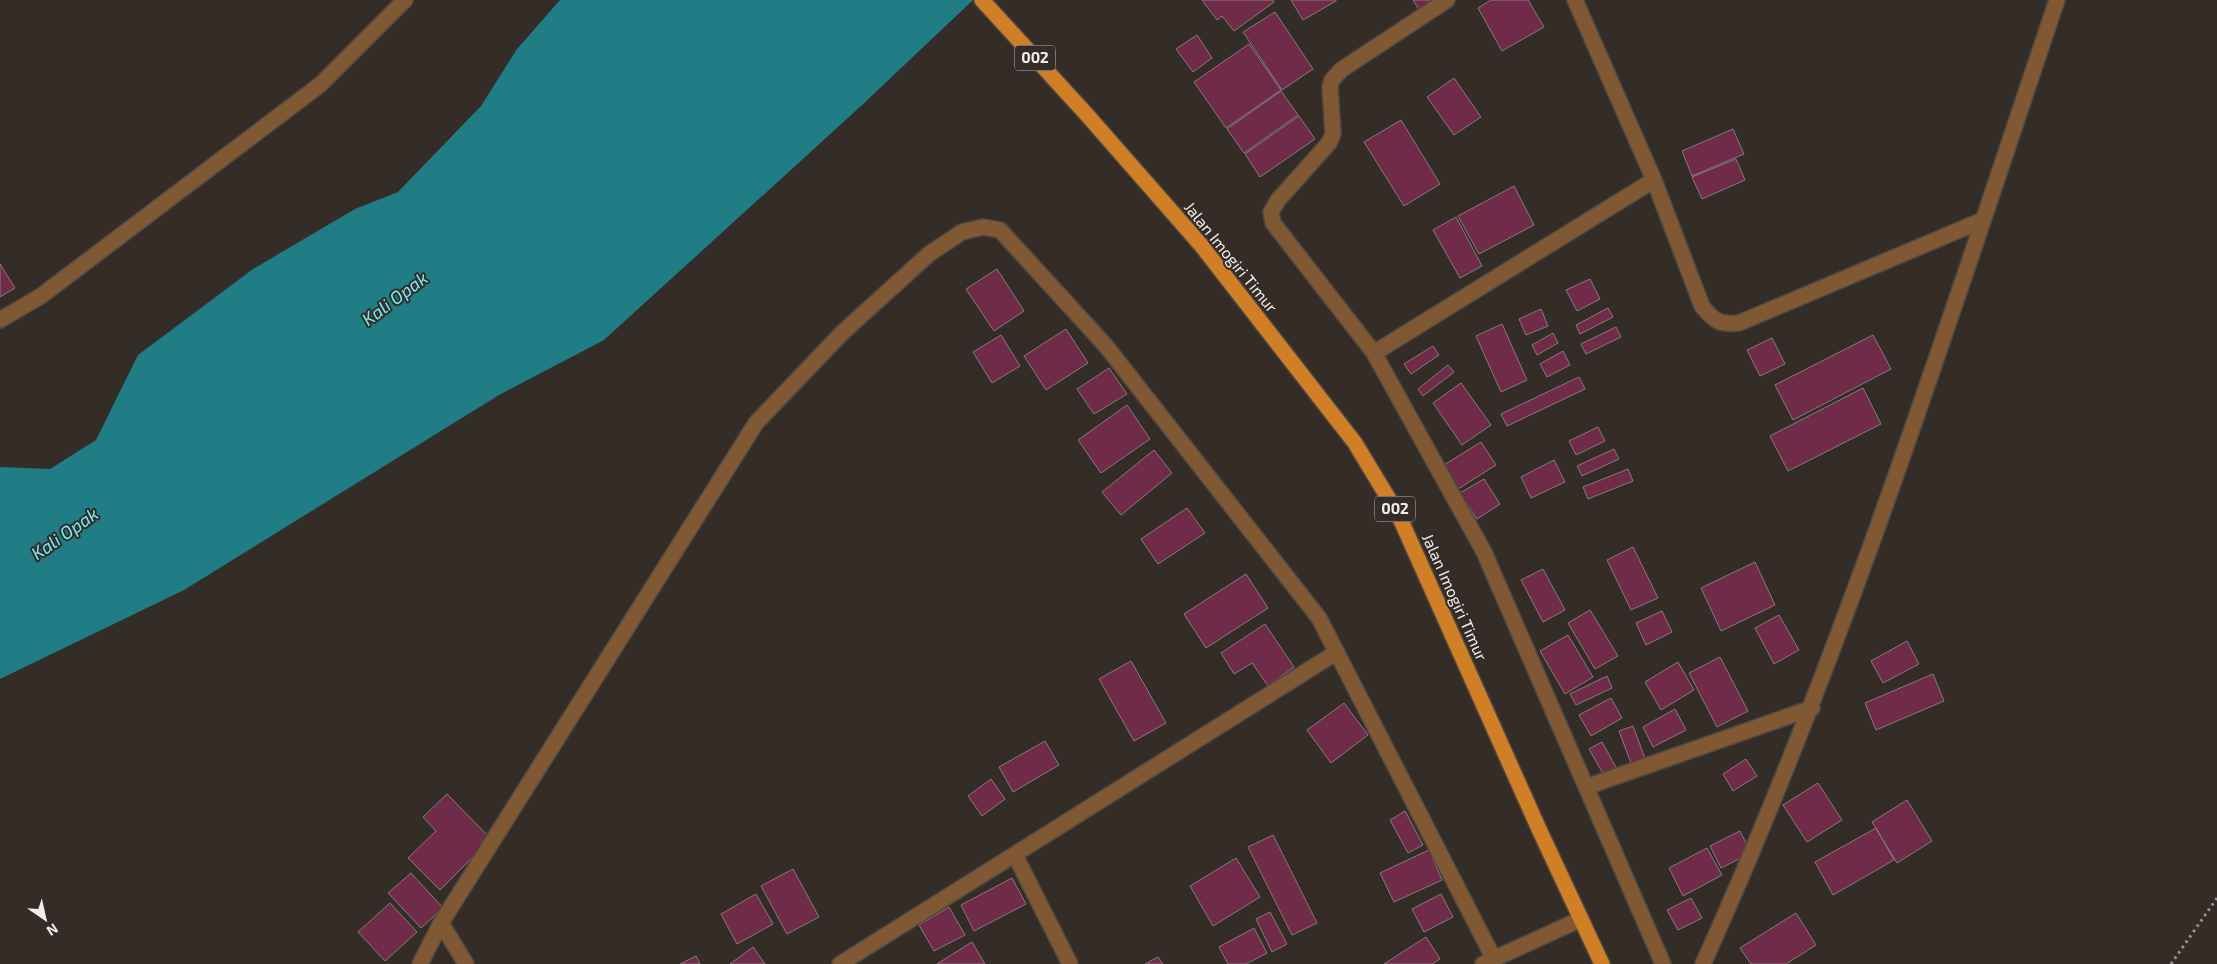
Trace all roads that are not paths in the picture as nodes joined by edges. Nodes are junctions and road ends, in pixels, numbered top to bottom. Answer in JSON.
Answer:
{"nodes":[{"id":1,"x":405,"y":0,"type":"edge"},
{"id":2,"x":982,"y":0,"type":"edge"},
{"id":3,"x":1447,"y":0,"type":"edge"},
{"id":4,"x":1575,"y":0,"type":"edge"},
{"id":5,"x":2057,"y":0,"type":"edge"},
{"id":6,"x":1654,"y":180,"type":"junction"},
{"id":7,"x":1983,"y":220,"type":"junction"},
{"id":8,"x":0,"y":320,"type":"edge"},
{"id":9,"x":1374,"y":353,"type":"junction"},
{"id":10,"x":1337,"y":652,"type":"junction"},
{"id":11,"x":1812,"y":708,"type":"junction"},
{"id":12,"x":1586,"y":787,"type":"junction"},
{"id":13,"x":1015,"y":856,"type":"junction"},
{"id":14,"x":1581,"y":919,"type":"junction"},
{"id":15,"x":441,"y":923,"type":"junction"},
{"id":16,"x":1489,"y":962,"type":"edge"},
{"id":17,"x":420,"y":964,"type":"edge"},
{"id":18,"x":466,"y":964,"type":"edge"},
{"id":19,"x":840,"y":964,"type":"edge"},
{"id":20,"x":1070,"y":964,"type":"edge"},
{"id":21,"x":1602,"y":964,"type":"edge"},
{"id":22,"x":1664,"y":964,"type":"edge"},
{"id":23,"x":1703,"y":964,"type":"edge"}],
"edges":[{"from":1,"to":8,"type":"street"},
{"from":2,"to":14,"type":"main road","name":"Jalan Imogiri Timur","number":"002"},
{"from":3,"to":9,"type":"street"},
{"from":4,"to":6,"type":"street"},
{"from":5,"to":7,"type":"street"},
{"from":6,"to":7,"type":"street"},
{"from":6,"to":9,"type":"street"},
{"from":7,"to":11,"type":"street"},
{"from":9,"to":12,"type":"street"},
{"from":10,"to":13,"type":"street"},
{"from":10,"to":15,"type":"street"},
{"from":10,"to":16,"type":"street"},
{"from":11,"to":12,"type":"street"},
{"from":11,"to":23,"type":"street"},
{"from":12,"to":22,"type":"street"},
{"from":13,"to":19,"type":"street"},
{"from":13,"to":20,"type":"street"},
{"from":14,"to":16,"type":"street"},
{"from":14,"to":21,"type":"main road","name":"Jalan Imogiri Timur","number":"002"},
{"from":15,"to":17,"type":"street"},
{"from":15,"to":18,"type":"street"}]}
